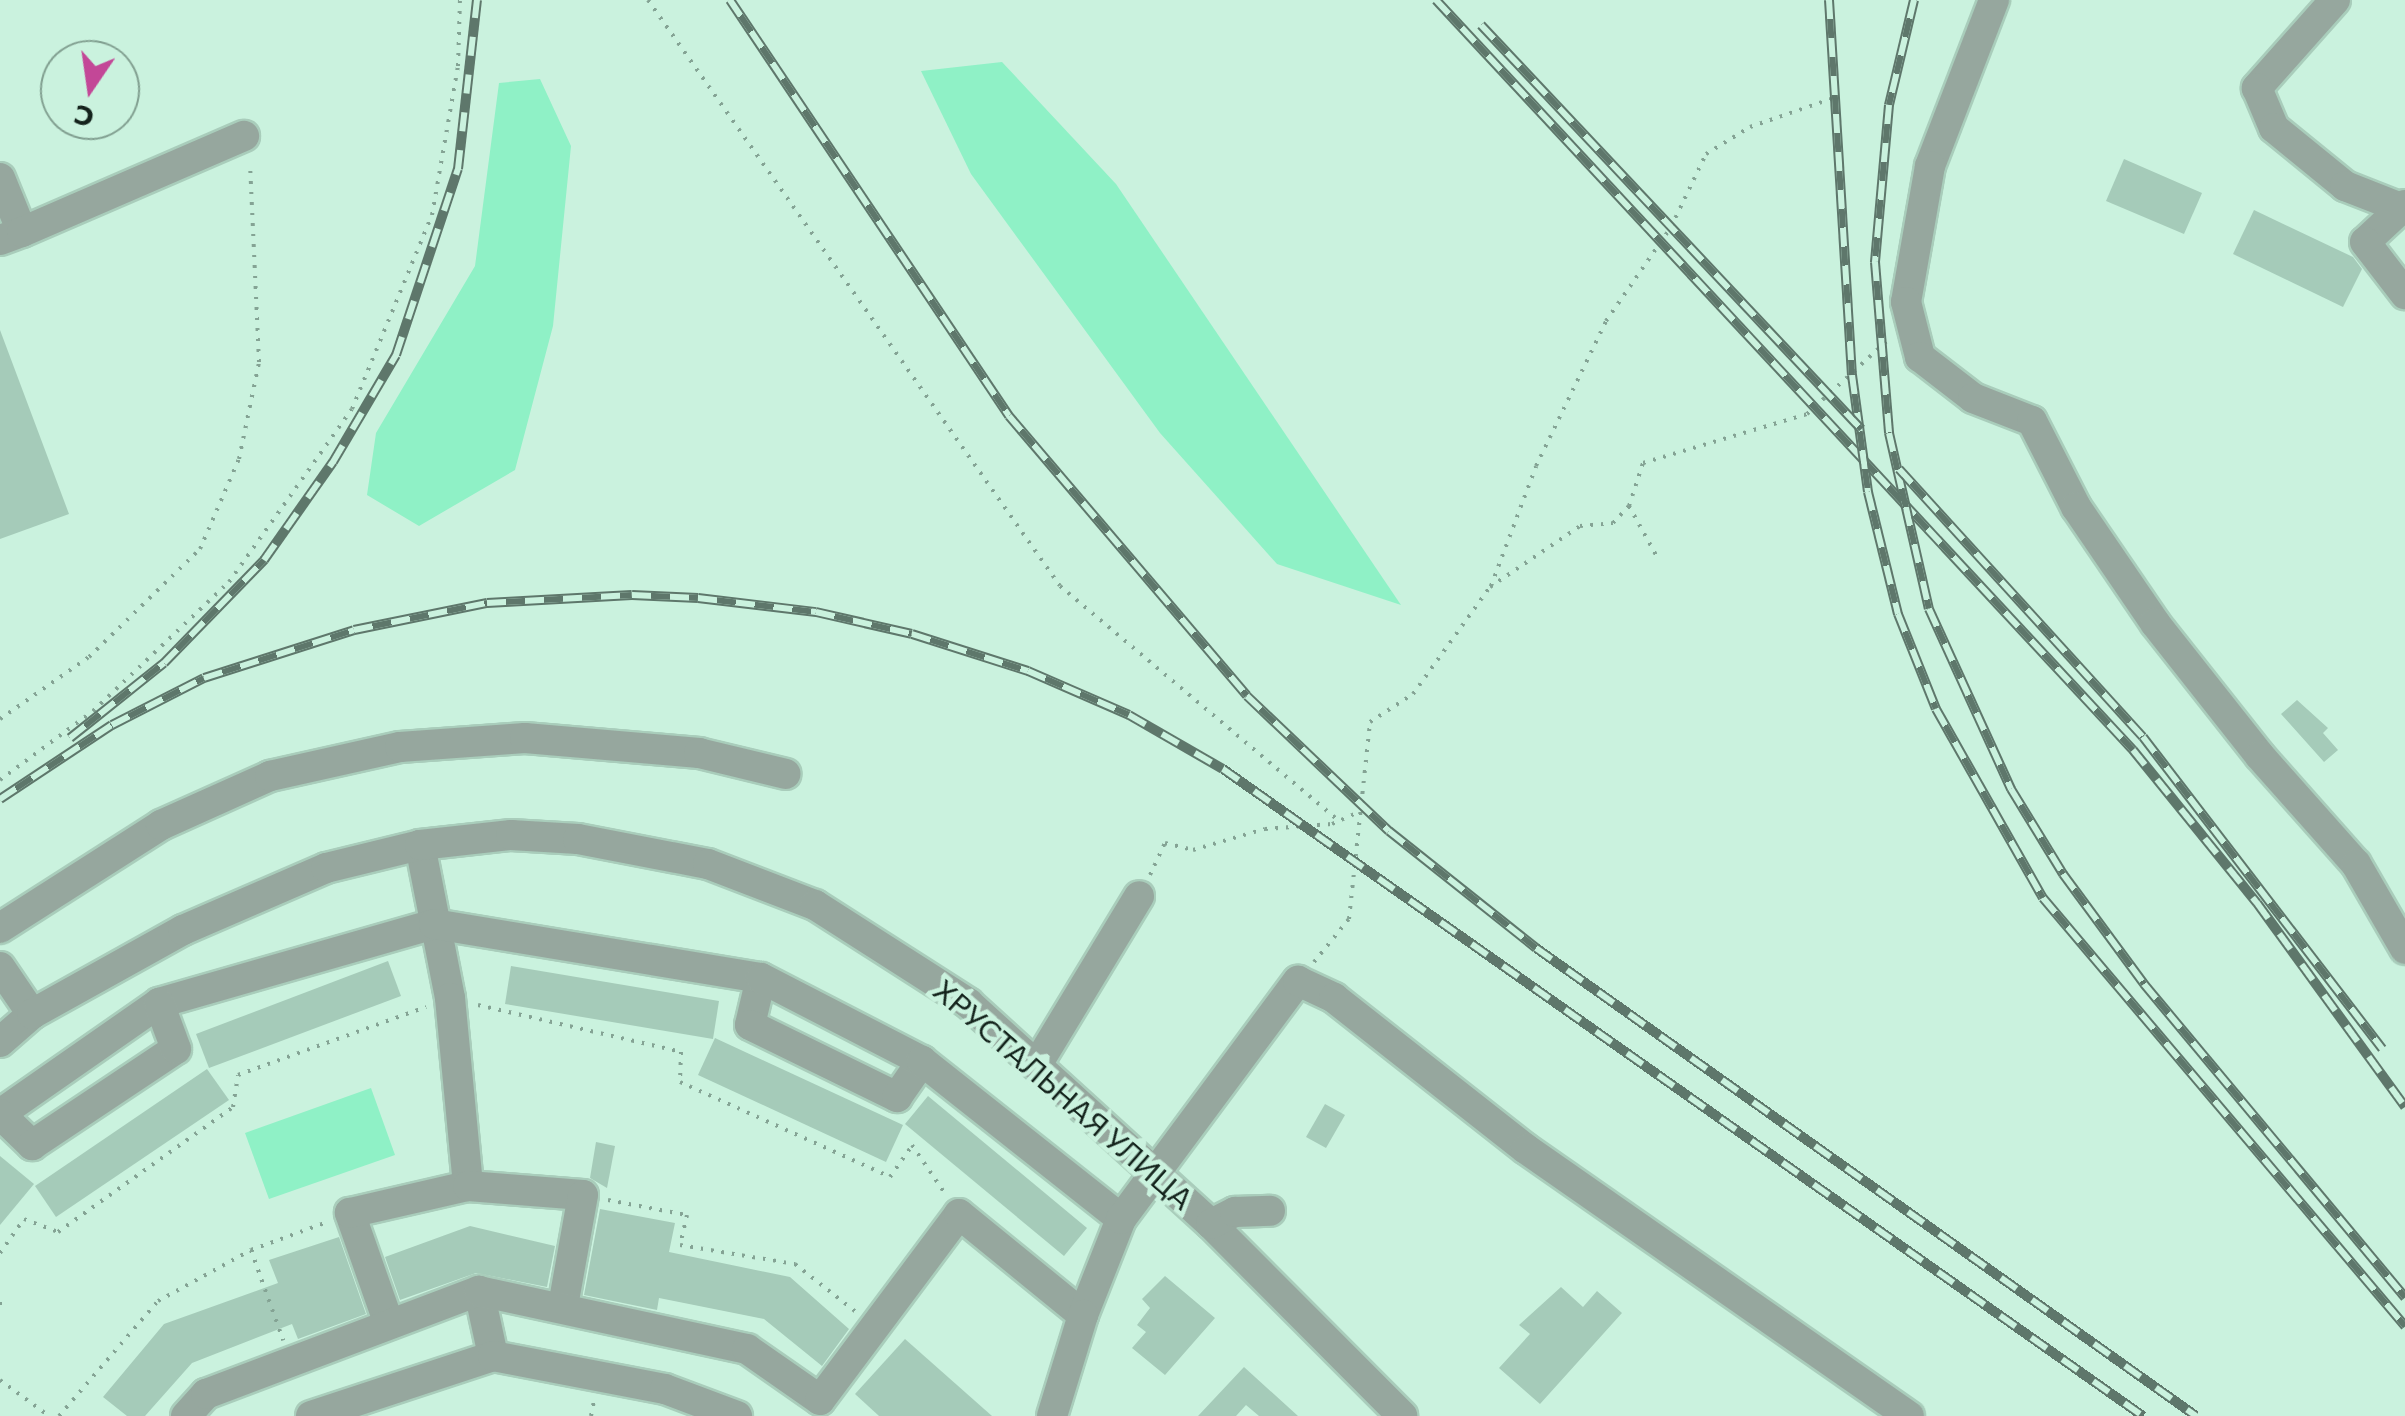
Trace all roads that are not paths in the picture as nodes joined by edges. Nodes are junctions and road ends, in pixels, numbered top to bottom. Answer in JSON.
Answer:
{"nodes":[{"id":1,"x":1994,"y":0,"type":"edge"},
{"id":2,"x":2335,"y":0,"type":"edge"},
{"id":3,"x":244,"y":136,"type":"road end"},
{"id":4,"x":0,"y":178,"type":"edge"},
{"id":5,"x":2403,"y":206,"type":"edge"},
{"id":6,"x":11,"y":236,"type":"edge"},
{"id":7,"x":2405,"y":294,"type":"edge"},
{"id":8,"x":786,"y":774,"type":"dead end"},
{"id":9,"x":420,"y":845,"type":"junction"},
{"id":10,"x":1140,"y":896,"type":"road end"},
{"id":11,"x":2397,"y":921,"type":"edge"},
{"id":12,"x":434,"y":924,"type":"junction"},
{"id":13,"x":0,"y":928,"type":"edge"},
{"id":14,"x":2405,"y":949,"type":"edge"},
{"id":15,"x":0,"y":967,"type":"edge"},
{"id":16,"x":762,"y":978,"type":"junction"},
{"id":17,"x":159,"y":1004,"type":"junction"},
{"id":18,"x":32,"y":1014,"type":"junction"},
{"id":19,"x":0,"y":1042,"type":"edge"},
{"id":20,"x":922,"y":1061,"type":"junction"},
{"id":21,"x":1038,"y":1063,"type":"junction"},
{"id":22,"x":0,"y":1114,"type":"edge"},
{"id":23,"x":1152,"y":1173,"type":"junction"},
{"id":24,"x":468,"y":1186,"type":"junction"},
{"id":25,"x":1270,"y":1211,"type":"dead end"},
{"id":26,"x":1121,"y":1219,"type":"junction"},
{"id":27,"x":1211,"y":1224,"type":"junction"},
{"id":28,"x":478,"y":1291,"type":"junction"},
{"id":29,"x":562,"y":1306,"type":"junction"},
{"id":30,"x":1083,"y":1315,"type":"junction"},
{"id":31,"x":389,"y":1324,"type":"junction"},
{"id":32,"x":493,"y":1356,"type":"junction"},
{"id":33,"x":186,"y":1416,"type":"edge"},
{"id":34,"x":311,"y":1416,"type":"edge"},
{"id":35,"x":737,"y":1416,"type":"edge"},
{"id":36,"x":1052,"y":1416,"type":"edge"},
{"id":37,"x":1402,"y":1416,"type":"edge"},
{"id":38,"x":1909,"y":1416,"type":"edge"}],
"edges":[{"from":1,"to":11,"type":"street"},
{"from":2,"to":5,"type":"street"},
{"from":3,"to":6,"type":"street"},
{"from":4,"to":6,"type":"street"},
{"from":5,"to":7,"type":"street"},
{"from":8,"to":13,"type":"street"},
{"from":9,"to":12,"type":"street"},
{"from":9,"to":18,"type":"street","name":"ХРУСТАЛЬНАЯ УЛИЦА"},
{"from":9,"to":21,"type":"street","name":"ХРУСТАЛЬНАЯ УЛИЦА"},
{"from":10,"to":21,"type":"street"},
{"from":11,"to":14,"type":"street"},
{"from":12,"to":16,"type":"street"},
{"from":12,"to":17,"type":"street"},
{"from":12,"to":24,"type":"street"},
{"from":15,"to":18,"type":"street"},
{"from":16,"to":20,"type":"street"},
{"from":16,"to":20,"type":"street"},
{"from":17,"to":22,"type":"street"},
{"from":17,"to":22,"type":"street"},
{"from":18,"to":19,"type":"street","name":"ХРУСТАЛЬНАЯ УЛИЦА"},
{"from":20,"to":26,"type":"street"},
{"from":21,"to":23,"type":"street","name":"ХРУСТАЛЬНАЯ УЛИЦА"},
{"from":23,"to":26,"type":"street"},
{"from":23,"to":27,"type":"street","name":"ХРУСТАЛЬНАЯ УЛИЦА"},
{"from":23,"to":38,"type":"street"},
{"from":24,"to":29,"type":"street"},
{"from":24,"to":31,"type":"street"},
{"from":25,"to":27,"type":"street"},
{"from":26,"to":30,"type":"street"},
{"from":27,"to":37,"type":"street","name":"ХРУСТАЛЬНАЯ УЛИЦА"},
{"from":28,"to":29,"type":"street"},
{"from":28,"to":31,"type":"street"},
{"from":28,"to":32,"type":"street"},
{"from":29,"to":30,"type":"street"},
{"from":30,"to":36,"type":"street"},
{"from":31,"to":33,"type":"street"},
{"from":32,"to":34,"type":"street"},
{"from":32,"to":35,"type":"street"}]}
